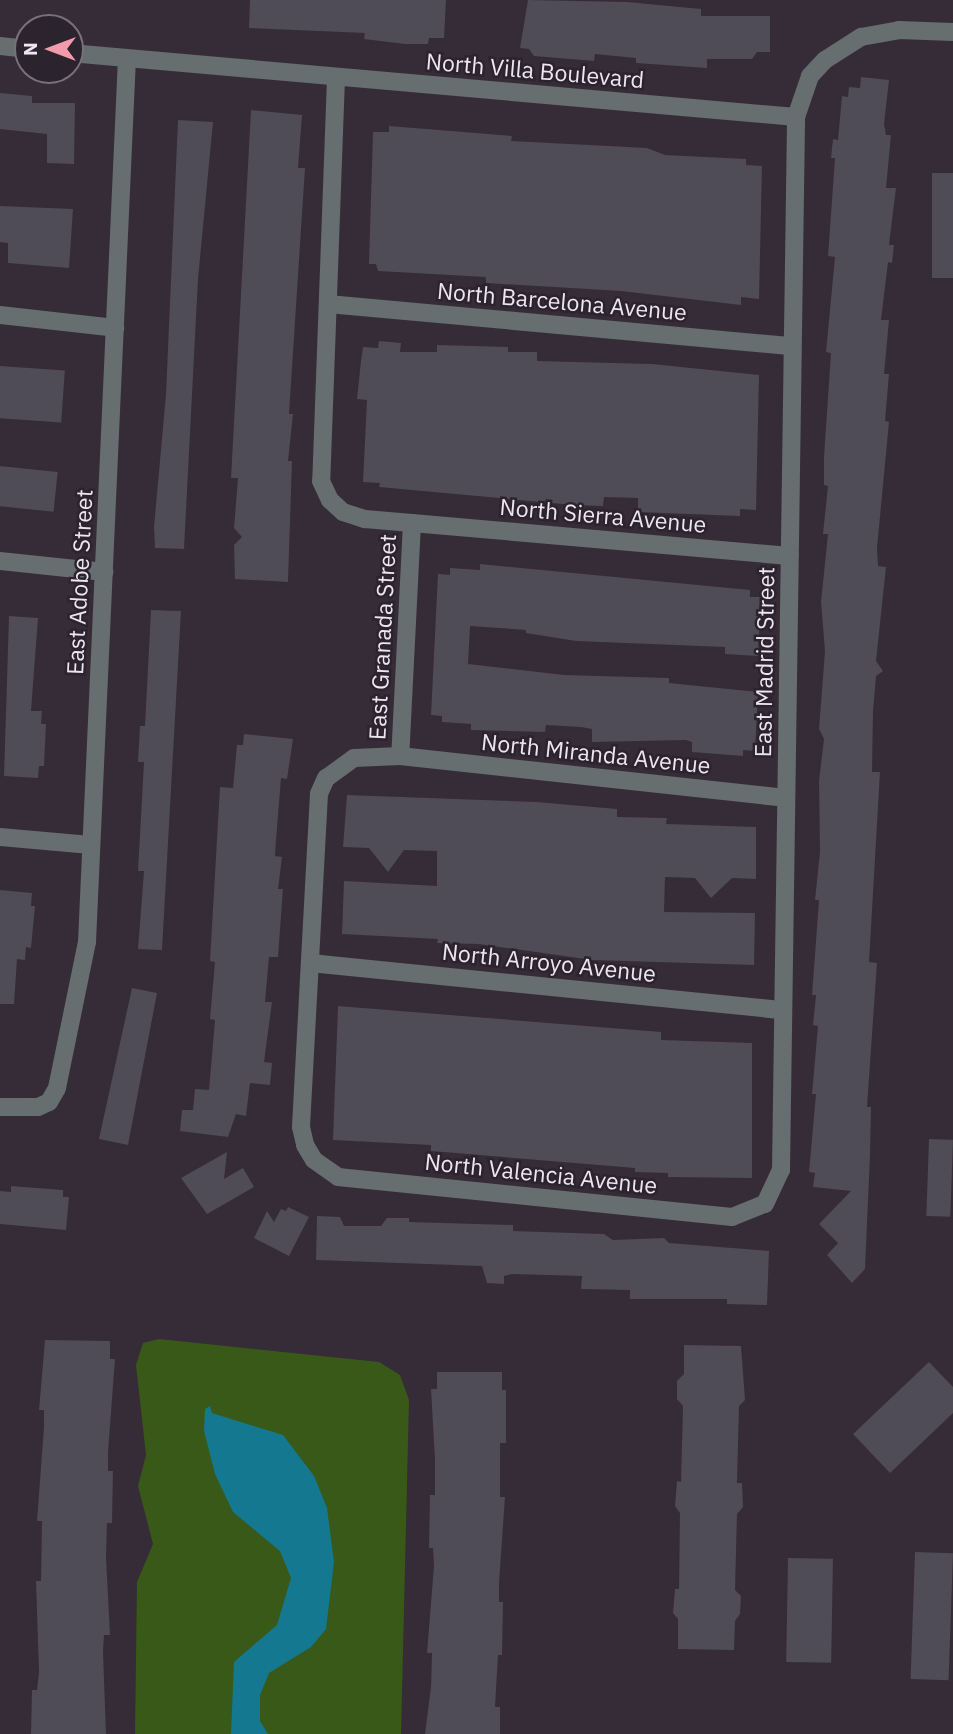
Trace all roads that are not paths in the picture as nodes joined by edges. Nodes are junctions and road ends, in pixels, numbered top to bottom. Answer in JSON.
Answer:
{"nodes":[{"id":1,"x":953,"y":32,"type":"edge"},
{"id":2,"x":84,"y":54,"type":"edge"},
{"id":3,"x":127,"y":59,"type":"junction"},
{"id":4,"x":336,"y":78,"type":"junction"},
{"id":5,"x":796,"y":117,"type":"junction"},
{"id":6,"x":327,"y":304,"type":"junction"},
{"id":7,"x":0,"y":315,"type":"edge"},
{"id":8,"x":115,"y":328,"type":"junction"},
{"id":9,"x":792,"y":346,"type":"junction"},
{"id":10,"x":412,"y":523,"type":"junction"},
{"id":11,"x":790,"y":556,"type":"junction"},
{"id":12,"x":0,"y":561,"type":"edge"},
{"id":13,"x":104,"y":572,"type":"junction"},
{"id":14,"x":400,"y":757,"type":"junction"},
{"id":15,"x":786,"y":798,"type":"junction"},
{"id":16,"x":0,"y":837,"type":"edge"},
{"id":17,"x":91,"y":845,"type":"junction"},
{"id":18,"x":310,"y":963,"type":"junction"},
{"id":19,"x":783,"y":1010,"type":"junction"},
{"id":20,"x":0,"y":1107,"type":"edge"},
{"id":21,"x":314,"y":1160,"type":"joint"},
{"id":22,"x":765,"y":1204,"type":"joint"}],
"edges":[{"from":1,"to":5,"type":"street"},
{"from":2,"to":3,"type":"street","name":"North Villa Boulevard"},
{"from":3,"to":4,"type":"street","name":"North Villa Boulevard"},
{"from":3,"to":8,"type":"street","name":"East Adobe Street"},
{"from":4,"to":5,"type":"street","name":"North Villa Boulevard"},
{"from":4,"to":6,"type":"street","name":"East Granada Street"},
{"from":5,"to":9,"type":"street","name":"East Madrid Street"},
{"from":6,"to":9,"type":"street","name":"North Barcelona Avenue"},
{"from":6,"to":10,"type":"street","name":"East Granada Street"},
{"from":7,"to":8,"type":"street"},
{"from":8,"to":13,"type":"street","name":"East Adobe Street"},
{"from":9,"to":11,"type":"street","name":"East Madrid Street"},
{"from":10,"to":11,"type":"street","name":"North Sierra Avenue"},
{"from":10,"to":14,"type":"street","name":"East Granada Street"},
{"from":11,"to":15,"type":"street","name":"East Madrid Street"},
{"from":12,"to":13,"type":"street"},
{"from":13,"to":17,"type":"street","name":"East Adobe Street"},
{"from":14,"to":15,"type":"street","name":"North Miranda Avenue"},
{"from":14,"to":18,"type":"street","name":"East Granada Street"},
{"from":15,"to":19,"type":"street","name":"East Madrid Street"},
{"from":16,"to":17,"type":"street"},
{"from":17,"to":20,"type":"street","name":"East Adobe Street"},
{"from":18,"to":19,"type":"street","name":"North Arroyo Avenue"},
{"from":18,"to":21,"type":"street","name":"East Granada Street"},
{"from":19,"to":22,"type":"street","name":"East Madrid Street"},
{"from":21,"to":22,"type":"street","name":"North Valencia Avenue"}]}
